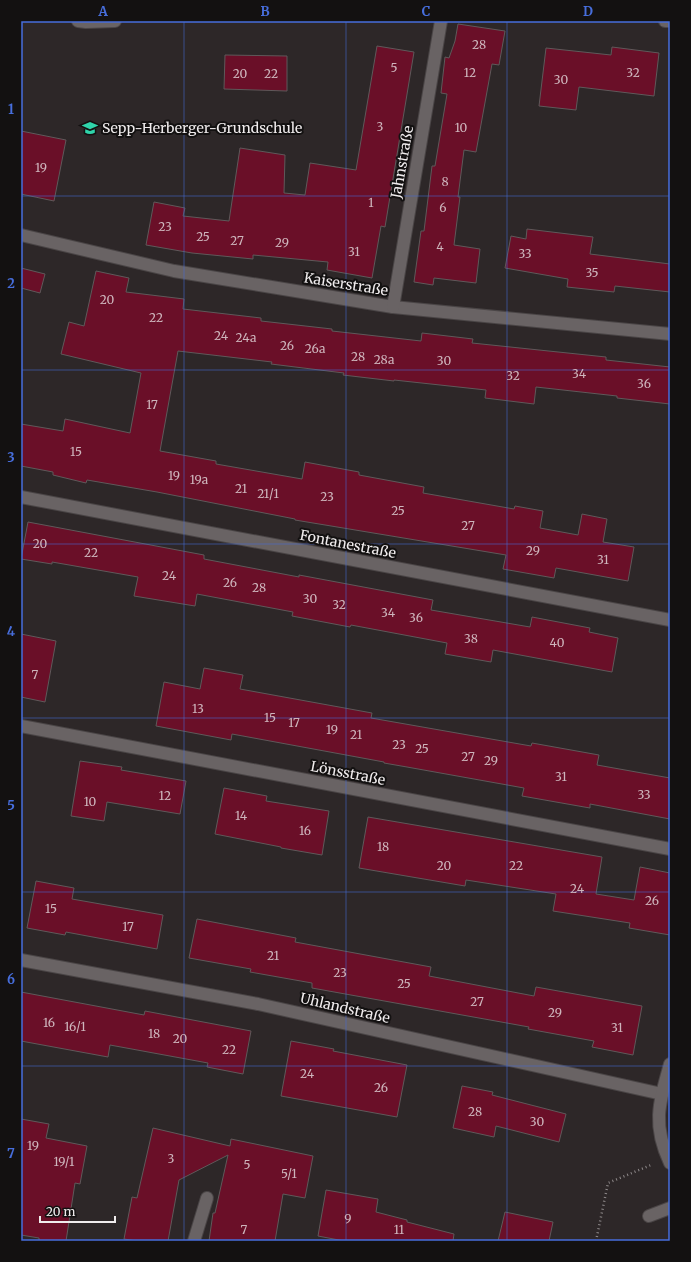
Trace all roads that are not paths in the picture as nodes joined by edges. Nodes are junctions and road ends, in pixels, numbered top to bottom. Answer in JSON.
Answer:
{"nodes":[{"id":1,"x":78,"y":21,"type":"edge"},
{"id":2,"x":115,"y":21,"type":"edge"},
{"id":3,"x":441,"y":21,"type":"edge"},
{"id":4,"x":666,"y":21,"type":"edge"},
{"id":5,"x":670,"y":22,"type":"edge"},
{"id":6,"x":21,"y":235,"type":"edge"},
{"id":7,"x":393,"y":307,"type":"junction"},
{"id":8,"x":670,"y":334,"type":"edge"},
{"id":9,"x":21,"y":497,"type":"edge"},
{"id":10,"x":670,"y":620,"type":"edge"},
{"id":11,"x":21,"y":726,"type":"edge"},
{"id":12,"x":670,"y":849,"type":"edge"},
{"id":13,"x":21,"y":960,"type":"edge"},
{"id":14,"x":670,"y":1064,"type":"edge"},
{"id":15,"x":662,"y":1094,"type":"junction"},
{"id":16,"x":669,"y":1160,"type":"edge"},
{"id":17,"x":207,"y":1198,"type":"dead end"},
{"id":18,"x":670,"y":1208,"type":"edge"},
{"id":19,"x":649,"y":1216,"type":"dead end"},
{"id":20,"x":194,"y":1241,"type":"edge"}],
"edges":[{"from":1,"to":2,"type":"street"},
{"from":3,"to":7,"type":"street","name":"Jahnstraße"},
{"from":4,"to":5,"type":"street"},
{"from":6,"to":7,"type":"street","name":"Kaiserstraße"},
{"from":7,"to":8,"type":"street","name":"Kaiserstraße"},
{"from":9,"to":10,"type":"street","name":"Fontanestraße"},
{"from":11,"to":12,"type":"street","name":"Lönsstraße"},
{"from":13,"to":15,"type":"street","name":"Uhlandstraße"},
{"from":14,"to":15,"type":"street"},
{"from":15,"to":16,"type":"street"},
{"from":17,"to":20,"type":"street"},
{"from":18,"to":19,"type":"street"}]}
